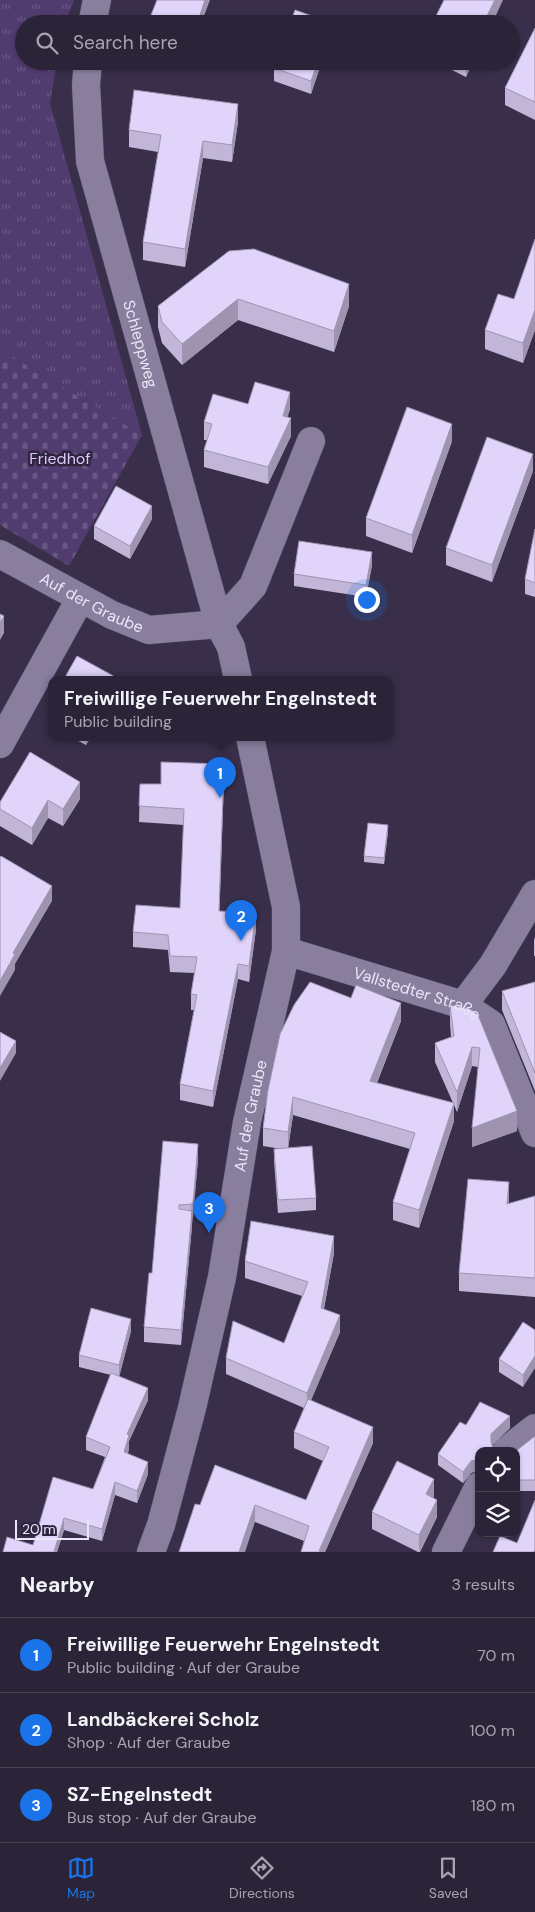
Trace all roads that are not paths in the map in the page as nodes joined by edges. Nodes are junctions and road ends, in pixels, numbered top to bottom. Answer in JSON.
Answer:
{"nodes":[{"id":1,"x":97,"y":0,"type":"edge"},
{"id":2,"x":94,"y":15,"type":"edge"},
{"id":3,"x":87,"y":70,"type":"edge"},
{"id":4,"x":311,"y":441,"type":"dead end"},
{"id":5,"x":0,"y":554,"type":"edge"},
{"id":6,"x":80,"y":599,"type":"junction"},
{"id":7,"x":219,"y":624,"type":"junction"},
{"id":8,"x":237,"y":676,"type":"edge"},
{"id":9,"x":251,"y":741,"type":"edge"},
{"id":10,"x":0,"y":744,"type":"edge"},
{"id":11,"x":535,"y":894,"type":"edge"},
{"id":12,"x":286,"y":951,"type":"junction"},
{"id":13,"x":463,"y":1005,"type":"junction"},
{"id":14,"x":535,"y":1132,"type":"edge"},
{"id":15,"x":535,"y":1428,"type":"edge"},
{"id":16,"x":511,"y":1447,"type":"edge"},
{"id":17,"x":476,"y":1492,"type":"edge"},
{"id":18,"x":151,"y":1552,"type":"edge"},
{"id":19,"x":446,"y":1552,"type":"edge"}],
"edges":[{"from":1,"to":2,"type":"street"},
{"from":3,"to":7,"type":"street","name":"Schleppweg"},
{"from":4,"to":7,"type":"street"},
{"from":5,"to":6,"type":"street","name":"Auf der Graube"},
{"from":6,"to":7,"type":"street","name":"Auf der Graube"},
{"from":6,"to":10,"type":"street"},
{"from":7,"to":8,"type":"street"},
{"from":9,"to":12,"type":"street","name":"Auf der Graube"},
{"from":11,"to":13,"type":"street"},
{"from":12,"to":13,"type":"street","name":"Vallstedter Straße"},
{"from":12,"to":18,"type":"street","name":"Auf der Graube"},
{"from":13,"to":14,"type":"street","name":"Vallstedter Straße"},
{"from":15,"to":16,"type":"street"},
{"from":17,"to":19,"type":"street"}]}
